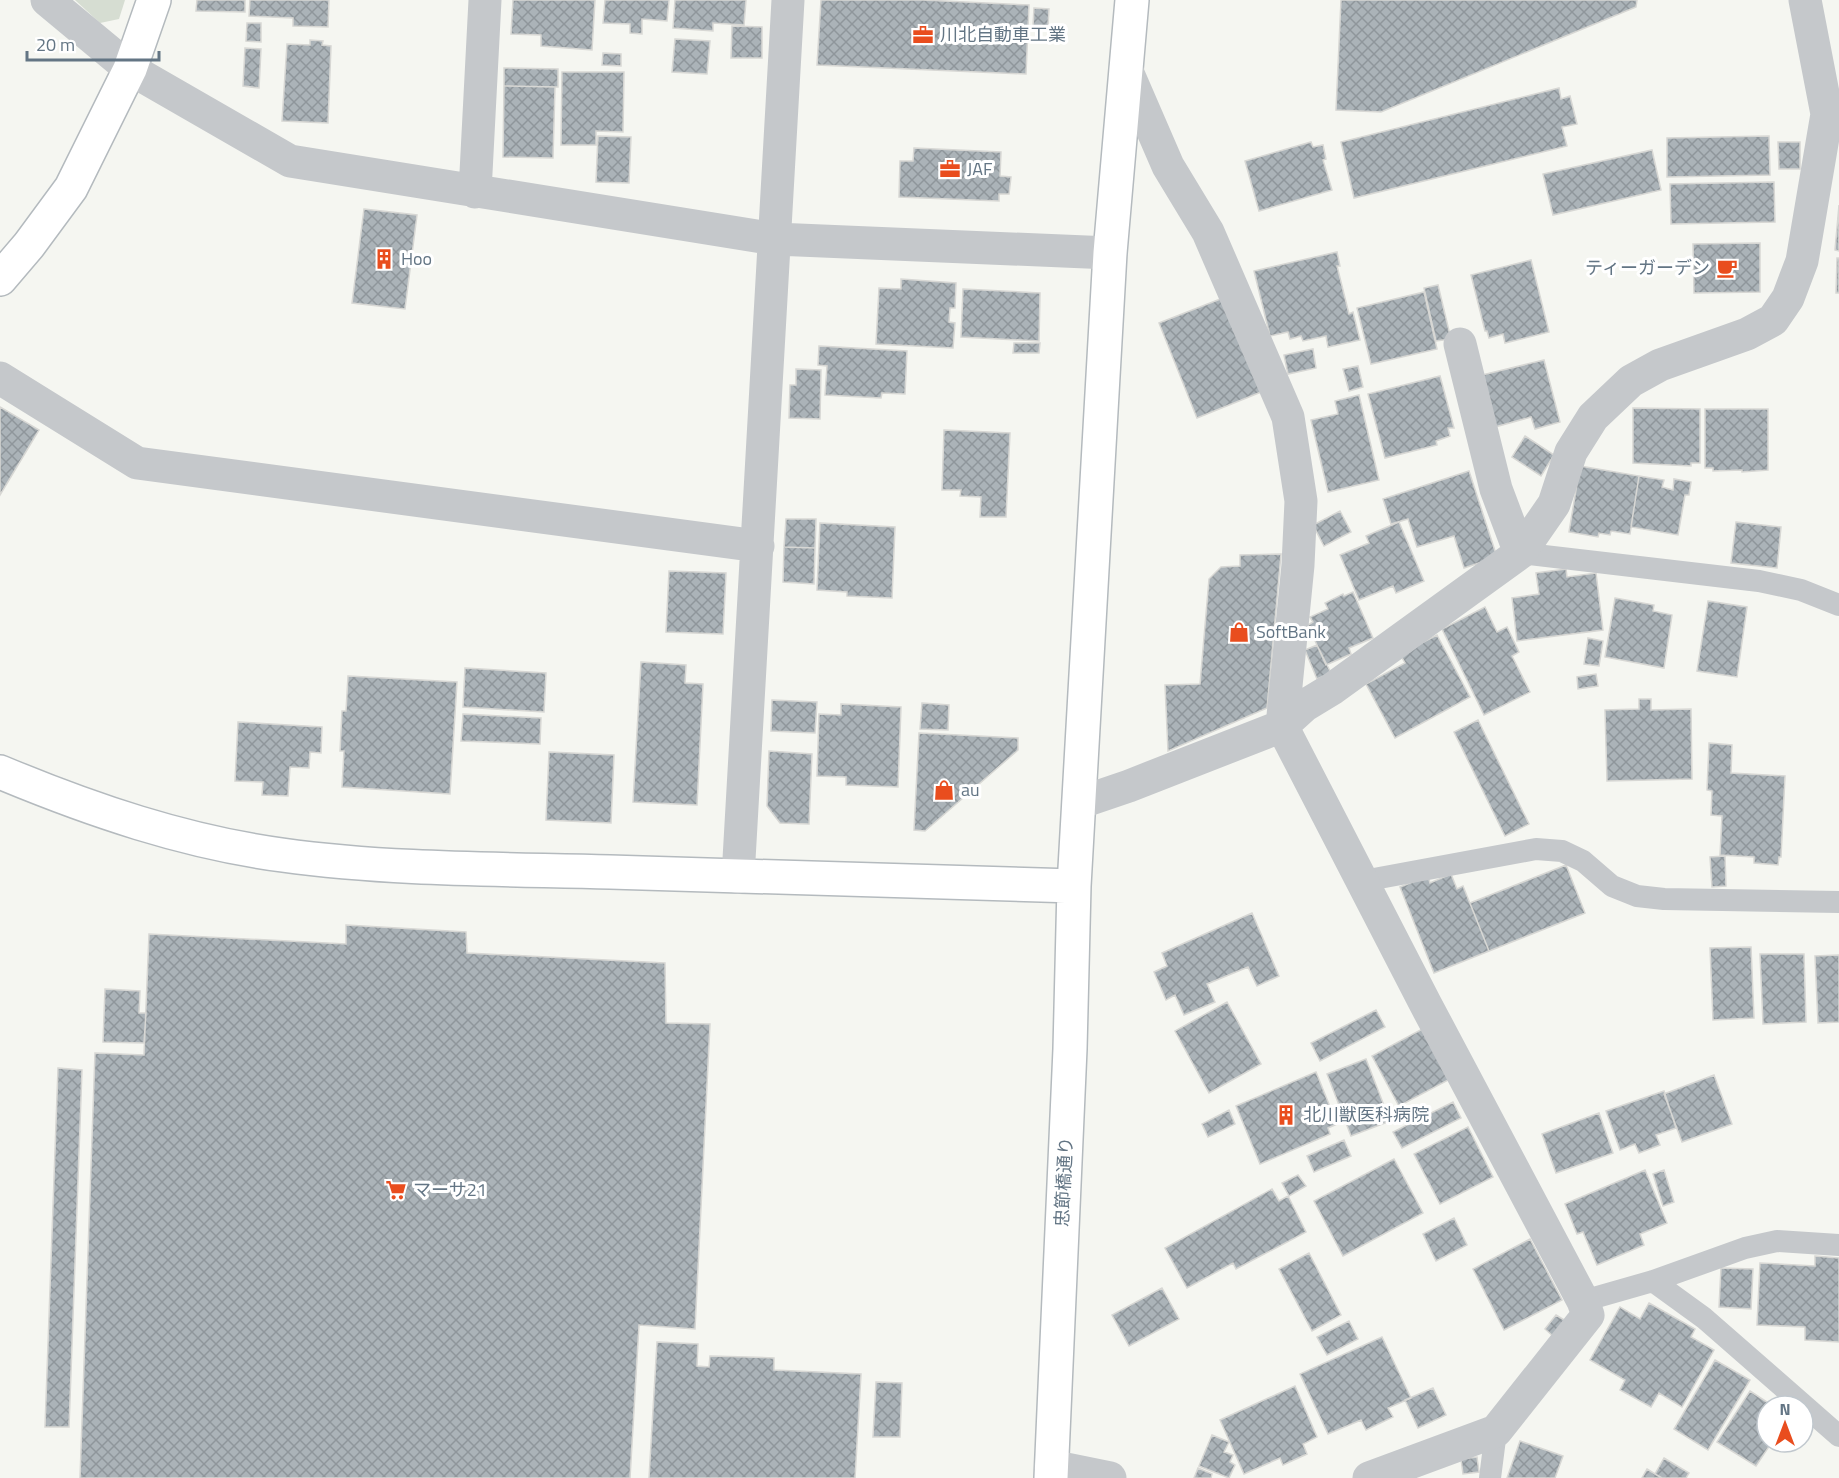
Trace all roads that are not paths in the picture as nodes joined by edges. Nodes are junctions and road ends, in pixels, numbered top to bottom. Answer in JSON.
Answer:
{"nodes":[{"id":1,"x":47,"y":0,"type":"edge"},
{"id":2,"x":154,"y":0,"type":"edge"},
{"id":3,"x":485,"y":0,"type":"edge"},
{"id":4,"x":788,"y":0,"type":"edge"},
{"id":5,"x":1132,"y":0,"type":"edge"},
{"id":6,"x":1805,"y":0,"type":"edge"},
{"id":7,"x":130,"y":69,"type":"junction"},
{"id":8,"x":1126,"y":69,"type":"junction"},
{"id":9,"x":475,"y":192,"type":"junction"},
{"id":10,"x":776,"y":239,"type":"junction"},
{"id":11,"x":1110,"y":253,"type":"junction"},
{"id":12,"x":0,"y":279,"type":"edge"},
{"id":13,"x":1460,"y":344,"type":"dead end"},
{"id":14,"x":0,"y":378,"type":"edge"},
{"id":15,"x":758,"y":546,"type":"junction"},
{"id":16,"x":1520,"y":553,"type":"junction"},
{"id":17,"x":1839,"y":605,"type":"edge"},
{"id":18,"x":1282,"y":726,"type":"junction"},
{"id":19,"x":0,"y":772,"type":"edge"},
{"id":20,"x":1079,"y":802,"type":"junction"},
{"id":21,"x":738,"y":877,"type":"junction"},
{"id":22,"x":1363,"y":881,"type":"junction"},
{"id":23,"x":1074,"y":886,"type":"junction"},
{"id":24,"x":1839,"y":902,"type":"edge"},
{"id":25,"x":1839,"y":1245,"type":"edge"},
{"id":26,"x":1653,"y":1281,"type":"junction"},
{"id":27,"x":1582,"y":1301,"type":"junction"},
{"id":28,"x":1496,"y":1431,"type":"junction"},
{"id":29,"x":1839,"y":1436,"type":"edge"},
{"id":30,"x":1051,"y":1472,"type":"edge"},
{"id":31,"x":1110,"y":1478,"type":"edge"},
{"id":32,"x":1369,"y":1478,"type":"edge"},
{"id":33,"x":1490,"y":1478,"type":"edge"}],
"edges":[{"from":1,"to":7,"type":"street"},
{"from":2,"to":7,"type":"street"},
{"from":3,"to":9,"type":"street"},
{"from":4,"to":10,"type":"street"},
{"from":5,"to":8,"type":"street","name":"忠節橋通り"},
{"from":6,"to":16,"type":"street"},
{"from":7,"to":9,"type":"street"},
{"from":7,"to":12,"type":"street"},
{"from":8,"to":11,"type":"street","name":"忠節橋通り"},
{"from":8,"to":18,"type":"street"},
{"from":9,"to":10,"type":"street"},
{"from":10,"to":11,"type":"street"},
{"from":10,"to":15,"type":"street"},
{"from":11,"to":20,"type":"street","name":"忠節橋通り"},
{"from":13,"to":16,"type":"street"},
{"from":14,"to":15,"type":"street"},
{"from":15,"to":21,"type":"street"},
{"from":16,"to":17,"type":"lane"},
{"from":16,"to":18,"type":"street"},
{"from":18,"to":20,"type":"street"},
{"from":18,"to":22,"type":"street"},
{"from":19,"to":21,"type":"street"},
{"from":20,"to":23,"type":"street","name":"忠節橋通り"},
{"from":21,"to":23,"type":"street"},
{"from":22,"to":24,"type":"lane"},
{"from":22,"to":27,"type":"street"},
{"from":23,"to":30,"type":"street","name":"忠節橋通り"},
{"from":25,"to":26,"type":"lane"},
{"from":26,"to":27,"type":"lane"},
{"from":26,"to":29,"type":"lane"},
{"from":27,"to":28,"type":"street"},
{"from":28,"to":32,"type":"street"},
{"from":28,"to":33,"type":"lane"},
{"from":30,"to":31,"type":"street"}]}
